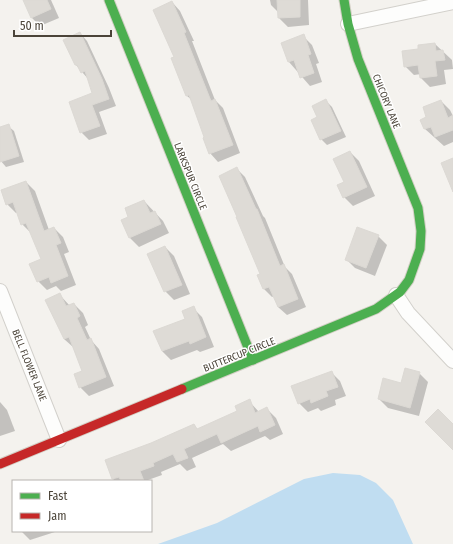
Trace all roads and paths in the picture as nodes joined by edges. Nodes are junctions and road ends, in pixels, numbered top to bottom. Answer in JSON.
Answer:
{"nodes":[{"id":1,"x":109,"y":0,"type":"edge"},
{"id":2,"x":344,"y":0,"type":"edge"},
{"id":3,"x":453,"y":2,"type":"edge"},
{"id":4,"x":348,"y":24,"type":"junction"},
{"id":5,"x":418,"y":208,"type":"joint"},
{"id":6,"x":0,"y":291,"type":"edge"},
{"id":7,"x":396,"y":295,"type":"junction"},
{"id":8,"x":253,"y":360,"type":"junction"},
{"id":9,"x":453,"y":361,"type":"edge"},
{"id":10,"x":60,"y":440,"type":"junction"},
{"id":11,"x":0,"y":464,"type":"edge"}],
"edges":[{"from":1,"to":8,"type":"street","name":"LARKSPUR CIRCLE"},
{"from":2,"to":4,"type":"street","name":"CHICORY LANE"},
{"from":3,"to":4,"type":"street"},
{"from":4,"to":5,"type":"street","name":"CHICORY LANE"},
{"from":5,"to":7,"type":"street","name":"BUTTERCUP CIRCLE"},
{"from":6,"to":10,"type":"street","name":"BELL FLOWER LANE"},
{"from":7,"to":8,"type":"street","name":"BUTTERCUP CIRCLE"},
{"from":7,"to":9,"type":"street"},
{"from":8,"to":10,"type":"street","name":"BUTTERCUP CIRCLE"},
{"from":10,"to":11,"type":"street","name":"BUTTERCUP CIRCLE"}]}
